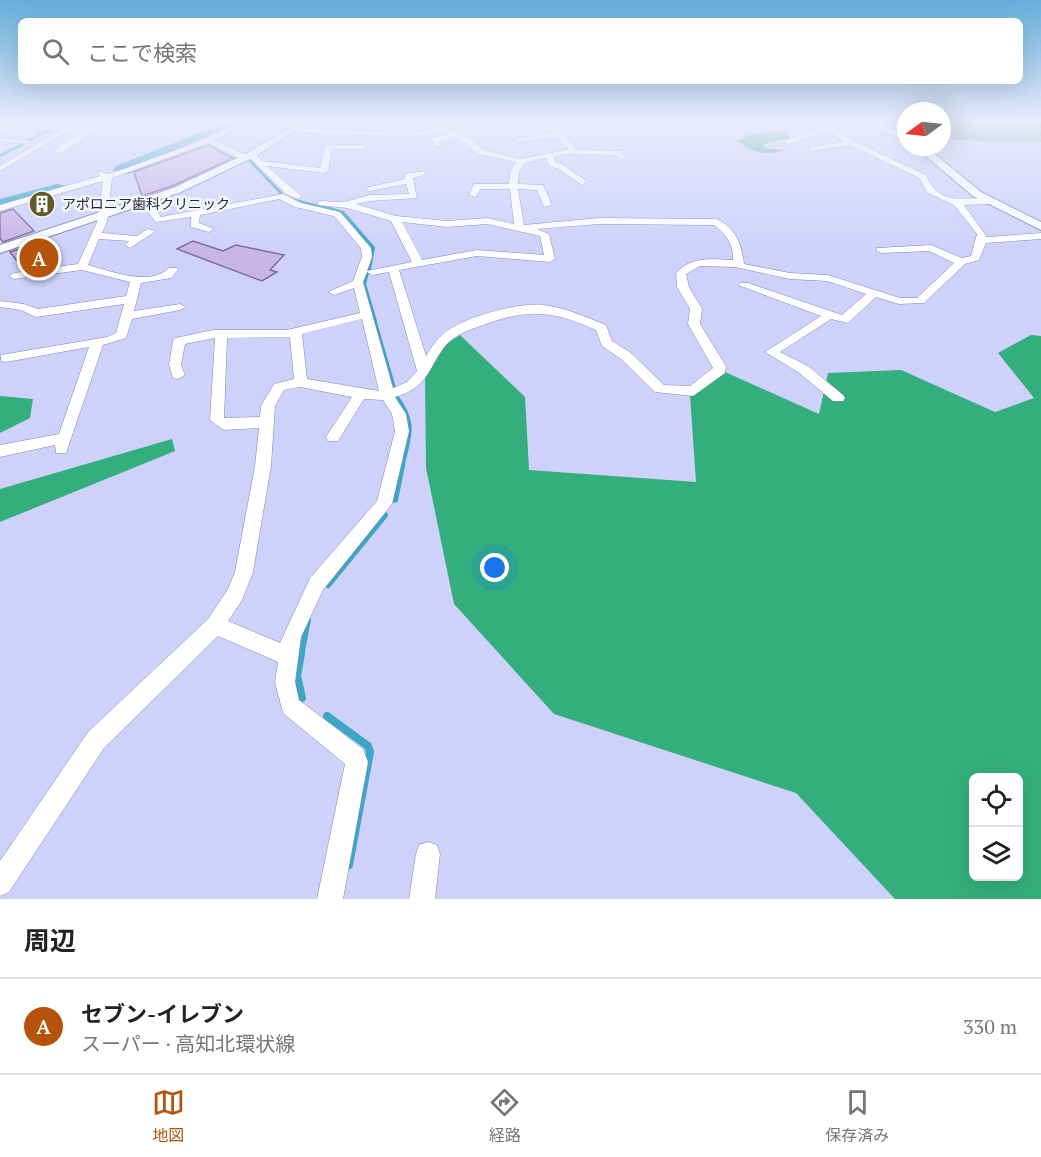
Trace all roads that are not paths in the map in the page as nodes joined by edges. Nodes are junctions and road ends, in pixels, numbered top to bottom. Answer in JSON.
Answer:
{"nodes":[{"id":1,"x":134,"y":163,"type":"edge"},
{"id":2,"x":142,"y":163,"type":"edge"},
{"id":3,"x":235,"y":163,"type":"edge"},
{"id":4,"x":260,"y":163,"type":"joint"},
{"id":5,"x":325,"y":163,"type":"edge"},
{"id":6,"x":520,"y":163,"type":"edge"},
{"id":7,"x":552,"y":163,"type":"edge"},
{"id":8,"x":893,"y":163,"type":"edge"},
{"id":9,"x":939,"y":163,"type":"edge"},
{"id":10,"x":4,"y":164,"type":"edge"},
{"id":11,"x":0,"y":169,"type":"edge"},
{"id":12,"x":580,"y":172,"type":"dead end"},
{"id":13,"x":422,"y":173,"type":"dead end"},
{"id":14,"x":569,"y":173,"type":"junction"},
{"id":15,"x":104,"y":176,"type":"junction"},
{"id":16,"x":410,"y":181,"type":"junction"},
{"id":17,"x":582,"y":182,"type":"dead end"},
{"id":18,"x":369,"y":188,"type":"dead end"},
{"id":19,"x":476,"y":188,"type":"dead end"},
{"id":20,"x":515,"y":188,"type":"junction"},
{"id":21,"x":0,"y":201,"type":"edge"},
{"id":22,"x":989,"y":201,"type":"junction"},
{"id":23,"x":146,"y":203,"type":"junction"},
{"id":24,"x":957,"y":203,"type":"junction"},
{"id":25,"x":343,"y":205,"type":"junction"},
{"id":26,"x":547,"y":205,"type":"dead end"},
{"id":27,"x":0,"y":208,"type":"edge"},
{"id":28,"x":196,"y":213,"type":"junction"},
{"id":29,"x":103,"y":217,"type":"junction"},
{"id":30,"x":395,"y":219,"type":"junction"},
{"id":31,"x":1041,"y":227,"type":"edge"},
{"id":32,"x":520,"y":228,"type":"junction"},
{"id":33,"x":209,"y":230,"type":"dead end"},
{"id":34,"x":151,"y":231,"type":"dead end"},
{"id":35,"x":96,"y":236,"type":"junction"},
{"id":36,"x":1041,"y":236,"type":"edge"},
{"id":37,"x":139,"y":239,"type":"junction"},
{"id":38,"x":982,"y":240,"type":"junction"},
{"id":39,"x":128,"y":247,"type":"dead end"},
{"id":40,"x":0,"y":249,"type":"edge"},
{"id":41,"x":881,"y":250,"type":"dead end"},
{"id":42,"x":961,"y":262,"type":"junction"},
{"id":43,"x":418,"y":263,"type":"junction"},
{"id":44,"x":738,"y":264,"type":"junction"},
{"id":45,"x":82,"y":267,"type":"junction"},
{"id":46,"x":393,"y":268,"type":"junction"},
{"id":47,"x":173,"y":270,"type":"dead end"},
{"id":48,"x":372,"y":272,"type":"dead end"},
{"id":49,"x":14,"y":276,"type":"dead end"},
{"id":50,"x":136,"y":280,"type":"junction"},
{"id":51,"x":358,"y":283,"type":"junction"},
{"id":52,"x":744,"y":285,"type":"dead end"},
{"id":53,"x":334,"y":292,"type":"dead end"},
{"id":54,"x":874,"y":293,"type":"junction"},
{"id":55,"x":132,"y":299,"type":"junction"},
{"id":56,"x":0,"y":304,"type":"edge"},
{"id":57,"x":180,"y":308,"type":"dead end"},
{"id":58,"x":366,"y":315,"type":"junction"},
{"id":59,"x":830,"y":315,"type":"junction"},
{"id":60,"x":128,"y":316,"type":"junction"},
{"id":61,"x":296,"y":332,"type":"junction"},
{"id":62,"x":221,"y":334,"type":"junction"},
{"id":63,"x":97,"y":343,"type":"junction"},
{"id":64,"x":6,"y":358,"type":"dead end"},
{"id":65,"x":424,"y":371,"type":"junction"},
{"id":66,"x":178,"y":375,"type":"dead end"},
{"id":67,"x":301,"y":383,"type":"junction"},
{"id":68,"x":361,"y":394,"type":"junction"},
{"id":69,"x":386,"y":394,"type":"junction"},
{"id":70,"x":838,"y":398,"type":"dead end"},
{"id":71,"x":267,"y":422,"type":"junction"},
{"id":72,"x":333,"y":437,"type":"dead end"},
{"id":73,"x":0,"y":451,"type":"edge"},
{"id":74,"x":215,"y":625,"type":"junction"},
{"id":75,"x":287,"y":656,"type":"junction"},
{"id":76,"x":428,"y":854,"type":"dead end"},
{"id":77,"x":0,"y":883,"type":"edge"},
{"id":78,"x":330,"y":899,"type":"edge"},
{"id":79,"x":422,"y":899,"type":"edge"}],
"edges":[{"from":1,"to":15,"type":"street"},
{"from":2,"to":15,"type":"street"},
{"from":3,"to":23,"type":"street"},
{"from":4,"to":5,"type":"street"},
{"from":4,"to":25,"type":"street"},
{"from":6,"to":20,"type":"street"},
{"from":7,"to":14,"type":"street"},
{"from":8,"to":24,"type":"street"},
{"from":9,"to":22,"type":"street"},
{"from":10,"to":11,"type":"street"},
{"from":12,"to":14,"type":"street"},
{"from":13,"to":16,"type":"street"},
{"from":14,"to":17,"type":"street"},
{"from":15,"to":21,"type":"street"},
{"from":15,"to":27,"type":"street"},
{"from":15,"to":29,"type":"street"},
{"from":16,"to":18,"type":"street"},
{"from":16,"to":25,"type":"street"},
{"from":19,"to":20,"type":"street"},
{"from":20,"to":26,"type":"street"},
{"from":20,"to":32,"type":"street"},
{"from":22,"to":24,"type":"street"},
{"from":22,"to":31,"type":"street"},
{"from":23,"to":28,"type":"street"},
{"from":23,"to":29,"type":"street"},
{"from":24,"to":38,"type":"street"},
{"from":25,"to":30,"type":"street"},
{"from":28,"to":33,"type":"street"},
{"from":28,"to":51,"type":"street"},
{"from":29,"to":35,"type":"street"},
{"from":29,"to":40,"type":"street"},
{"from":30,"to":32,"type":"street"},
{"from":30,"to":43,"type":"street"},
{"from":32,"to":43,"type":"street"},
{"from":32,"to":44,"type":"street"},
{"from":34,"to":37,"type":"street"},
{"from":35,"to":37,"type":"street"},
{"from":35,"to":45,"type":"street"},
{"from":36,"to":38,"type":"street"},
{"from":37,"to":39,"type":"street"},
{"from":38,"to":42,"type":"street"},
{"from":41,"to":42,"type":"street"},
{"from":42,"to":54,"type":"street"},
{"from":43,"to":46,"type":"street"},
{"from":44,"to":54,"type":"street"},
{"from":44,"to":65,"type":"street"},
{"from":45,"to":49,"type":"street"},
{"from":45,"to":50,"type":"street"},
{"from":46,"to":48,"type":"street"},
{"from":46,"to":65,"type":"street"},
{"from":47,"to":50,"type":"street"},
{"from":50,"to":55,"type":"street"},
{"from":51,"to":53,"type":"street"},
{"from":51,"to":58,"type":"street"},
{"from":52,"to":59,"type":"street"},
{"from":54,"to":59,"type":"street"},
{"from":55,"to":56,"type":"street"},
{"from":55,"to":60,"type":"street"},
{"from":57,"to":60,"type":"street"},
{"from":58,"to":61,"type":"street"},
{"from":58,"to":69,"type":"street"},
{"from":59,"to":70,"type":"street"},
{"from":60,"to":63,"type":"street"},
{"from":61,"to":62,"type":"street"},
{"from":61,"to":67,"type":"street"},
{"from":62,"to":66,"type":"street"},
{"from":62,"to":71,"type":"street"},
{"from":63,"to":64,"type":"street"},
{"from":63,"to":73,"type":"street"},
{"from":65,"to":69,"type":"street"},
{"from":67,"to":68,"type":"street"},
{"from":67,"to":71,"type":"street"},
{"from":68,"to":69,"type":"street"},
{"from":68,"to":72,"type":"street"},
{"from":69,"to":75,"type":"street"},
{"from":71,"to":74,"type":"street"},
{"from":74,"to":75,"type":"street"},
{"from":74,"to":77,"type":"street"},
{"from":75,"to":78,"type":"street"},
{"from":76,"to":79,"type":"street"}]}
